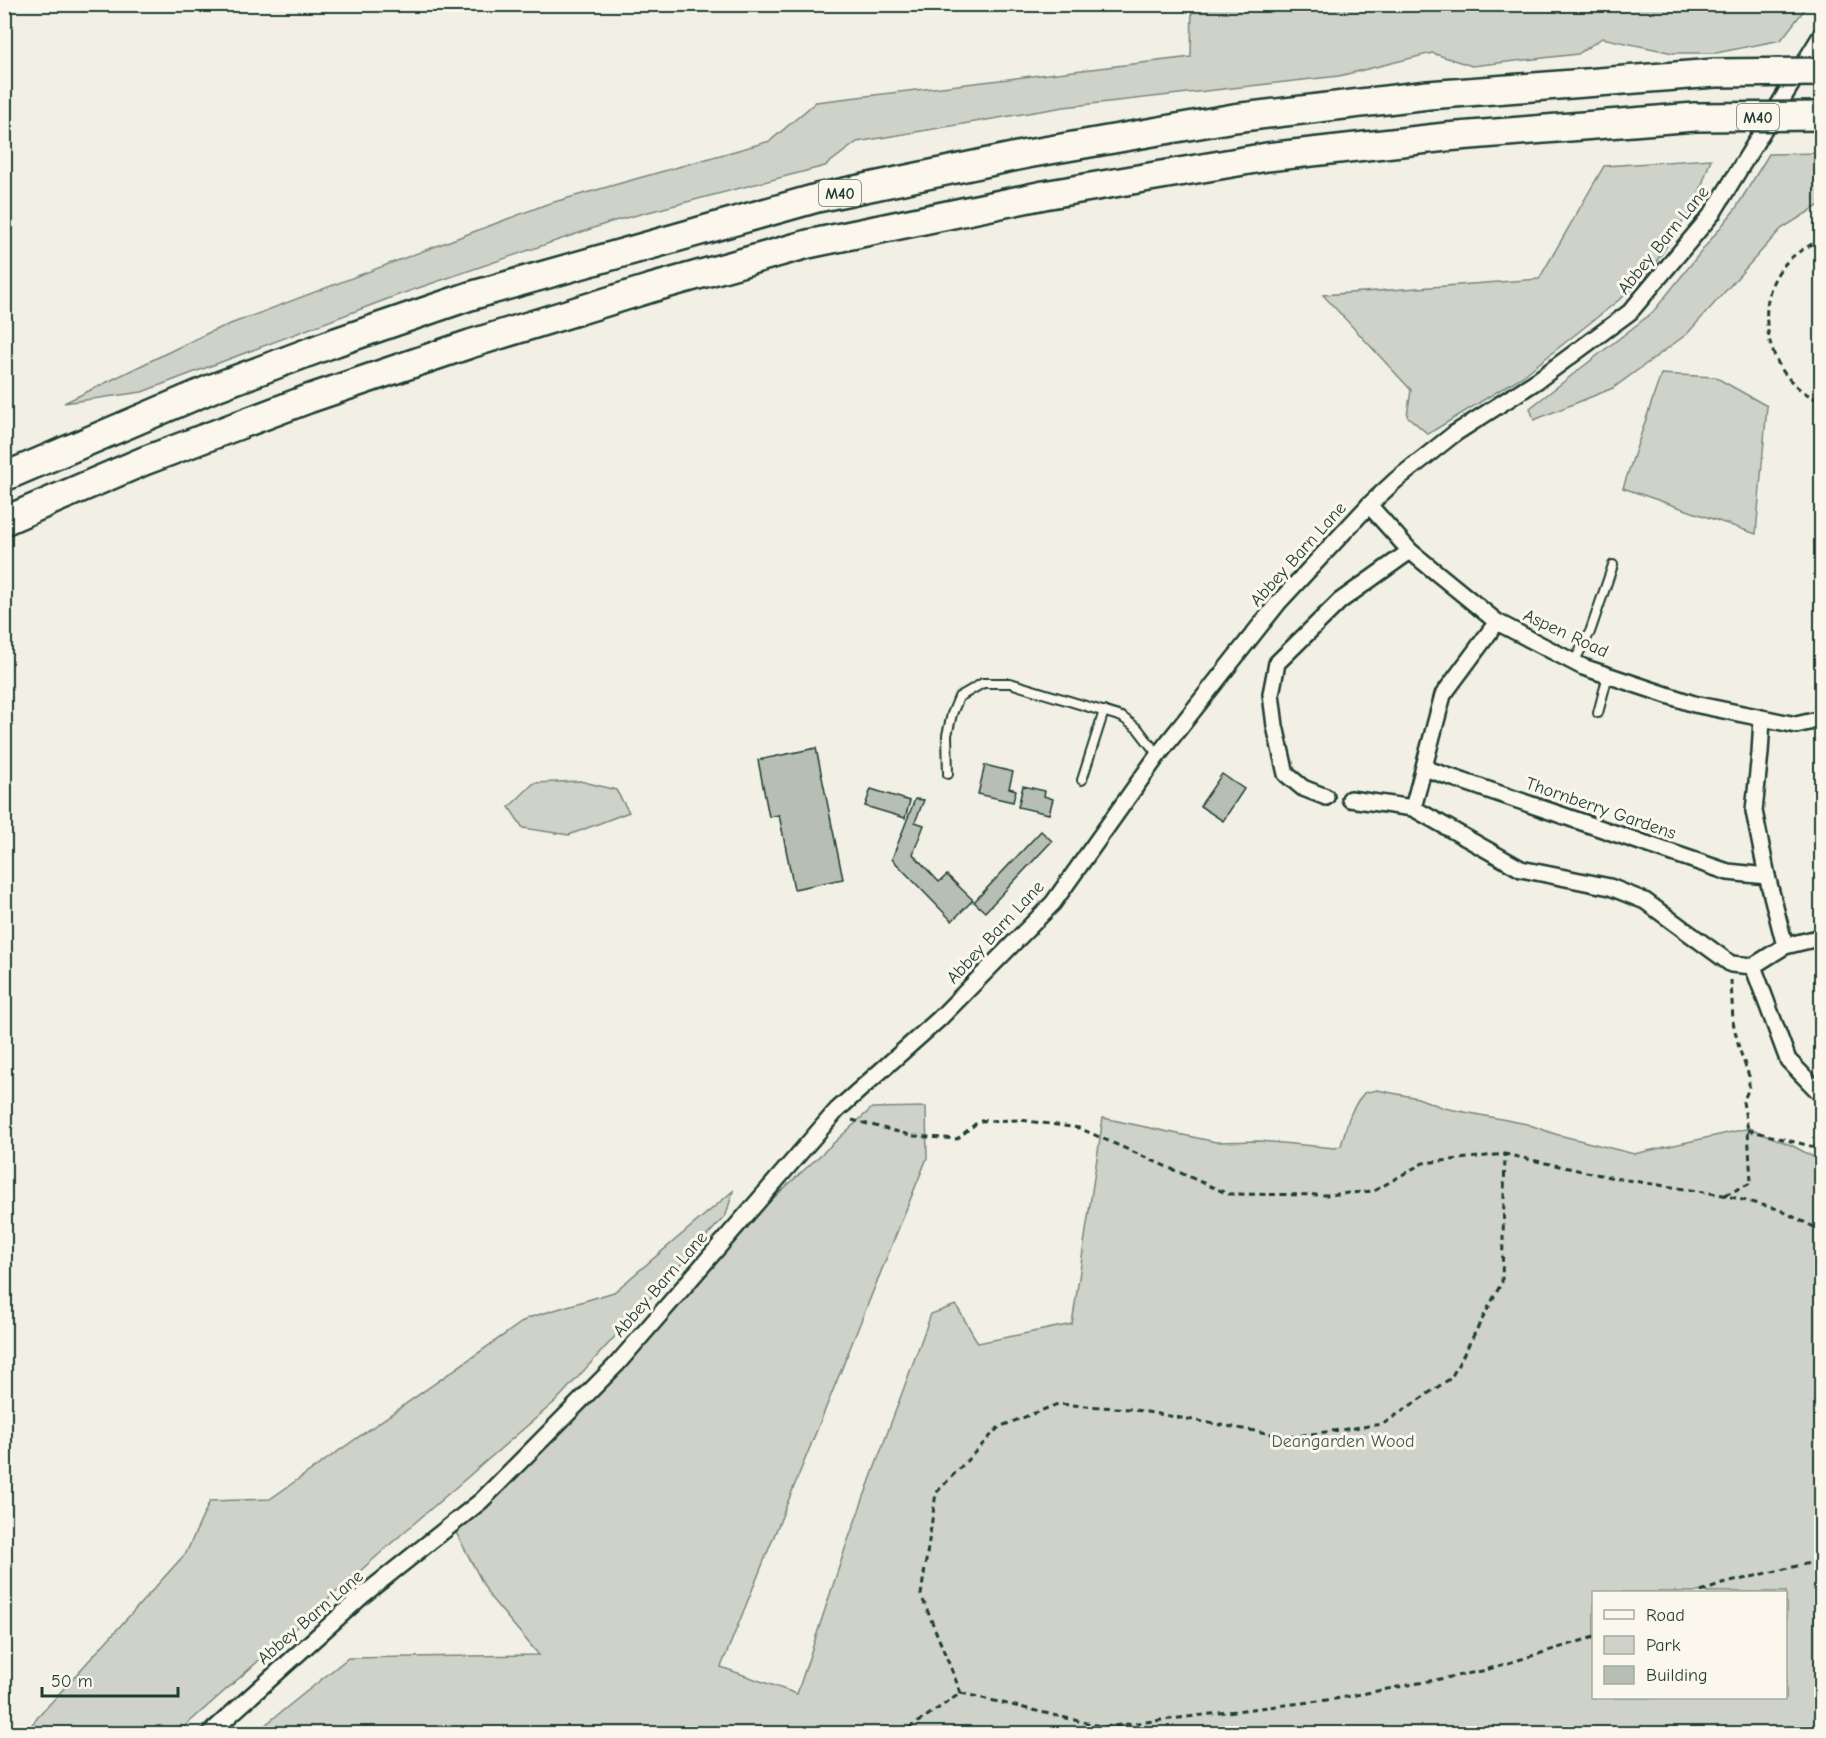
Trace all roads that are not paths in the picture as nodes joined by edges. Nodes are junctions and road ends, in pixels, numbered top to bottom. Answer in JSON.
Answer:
{"nodes":[{"id":1,"x":1821,"y":34,"type":"edge"},
{"id":2,"x":1821,"y":72,"type":"edge"},
{"id":3,"x":1821,"y":116,"type":"edge"},
{"id":4,"x":4,"y":477,"type":"edge"},
{"id":5,"x":1369,"y":505,"type":"junction"},
{"id":6,"x":4,"y":521,"type":"edge"},
{"id":7,"x":1410,"y":551,"type":"junction"},
{"id":8,"x":1613,"y":565,"type":"dead end"},
{"id":9,"x":1497,"y":622,"type":"junction"},
{"id":10,"x":1574,"y":662,"type":"junction"},
{"id":11,"x":1608,"y":675,"type":"junction"},
{"id":12,"x":1104,"y":711,"type":"junction"},
{"id":13,"x":1598,"y":713,"type":"dead end"},
{"id":14,"x":1762,"y":719,"type":"junction"},
{"id":15,"x":1821,"y":719,"type":"edge"},
{"id":16,"x":1158,"y":755,"type":"junction"},
{"id":17,"x":1424,"y":768,"type":"junction"},
{"id":18,"x":948,"y":774,"type":"dead end"},
{"id":19,"x":1082,"y":780,"type":"dead end"},
{"id":20,"x":1326,"y":797,"type":"dead end"},
{"id":21,"x":1350,"y":799,"type":"dead end"},
{"id":22,"x":1413,"y":808,"type":"junction"},
{"id":23,"x":1767,"y":876,"type":"junction"},
{"id":24,"x":1821,"y":937,"type":"edge"},
{"id":25,"x":1785,"y":946,"type":"junction"},
{"id":26,"x":1753,"y":966,"type":"junction"},
{"id":27,"x":1821,"y":1095,"type":"edge"},
{"id":28,"x":209,"y":1734,"type":"edge"}],
"edges":[{"from":1,"to":5,"type":"street","name":"Abbey Barn Lane"},
{"from":2,"to":4,"type":"highway","number":"M40","bridge":true},
{"from":3,"to":6,"type":"highway","number":"M40","bridge":true},
{"from":5,"to":7,"type":"street","name":"Aspen Road"},
{"from":5,"to":16,"type":"street","name":"Abbey Barn Lane"},
{"from":7,"to":9,"type":"street","name":"Aspen Road"},
{"from":7,"to":20,"type":"street"},
{"from":8,"to":10,"type":"lane"},
{"from":9,"to":10,"type":"street","name":"Aspen Road"},
{"from":9,"to":17,"type":"street"},
{"from":10,"to":11,"type":"street","name":"Aspen Road"},
{"from":11,"to":13,"type":"lane"},
{"from":11,"to":14,"type":"street","name":"Aspen Road"},
{"from":12,"to":16,"type":"lane"},
{"from":12,"to":18,"type":"lane"},
{"from":12,"to":19,"type":"lane"},
{"from":14,"to":15,"type":"street","name":"Aspen Road"},
{"from":14,"to":23,"type":"street"},
{"from":16,"to":28,"type":"street","name":"Abbey Barn Lane"},
{"from":17,"to":22,"type":"street"},
{"from":17,"to":23,"type":"street","name":"Thornberry Gardens"},
{"from":21,"to":22,"type":"street"},
{"from":22,"to":26,"type":"street"},
{"from":23,"to":25,"type":"street"},
{"from":24,"to":25,"type":"street"},
{"from":25,"to":26,"type":"street"},
{"from":26,"to":27,"type":"street"}]}
